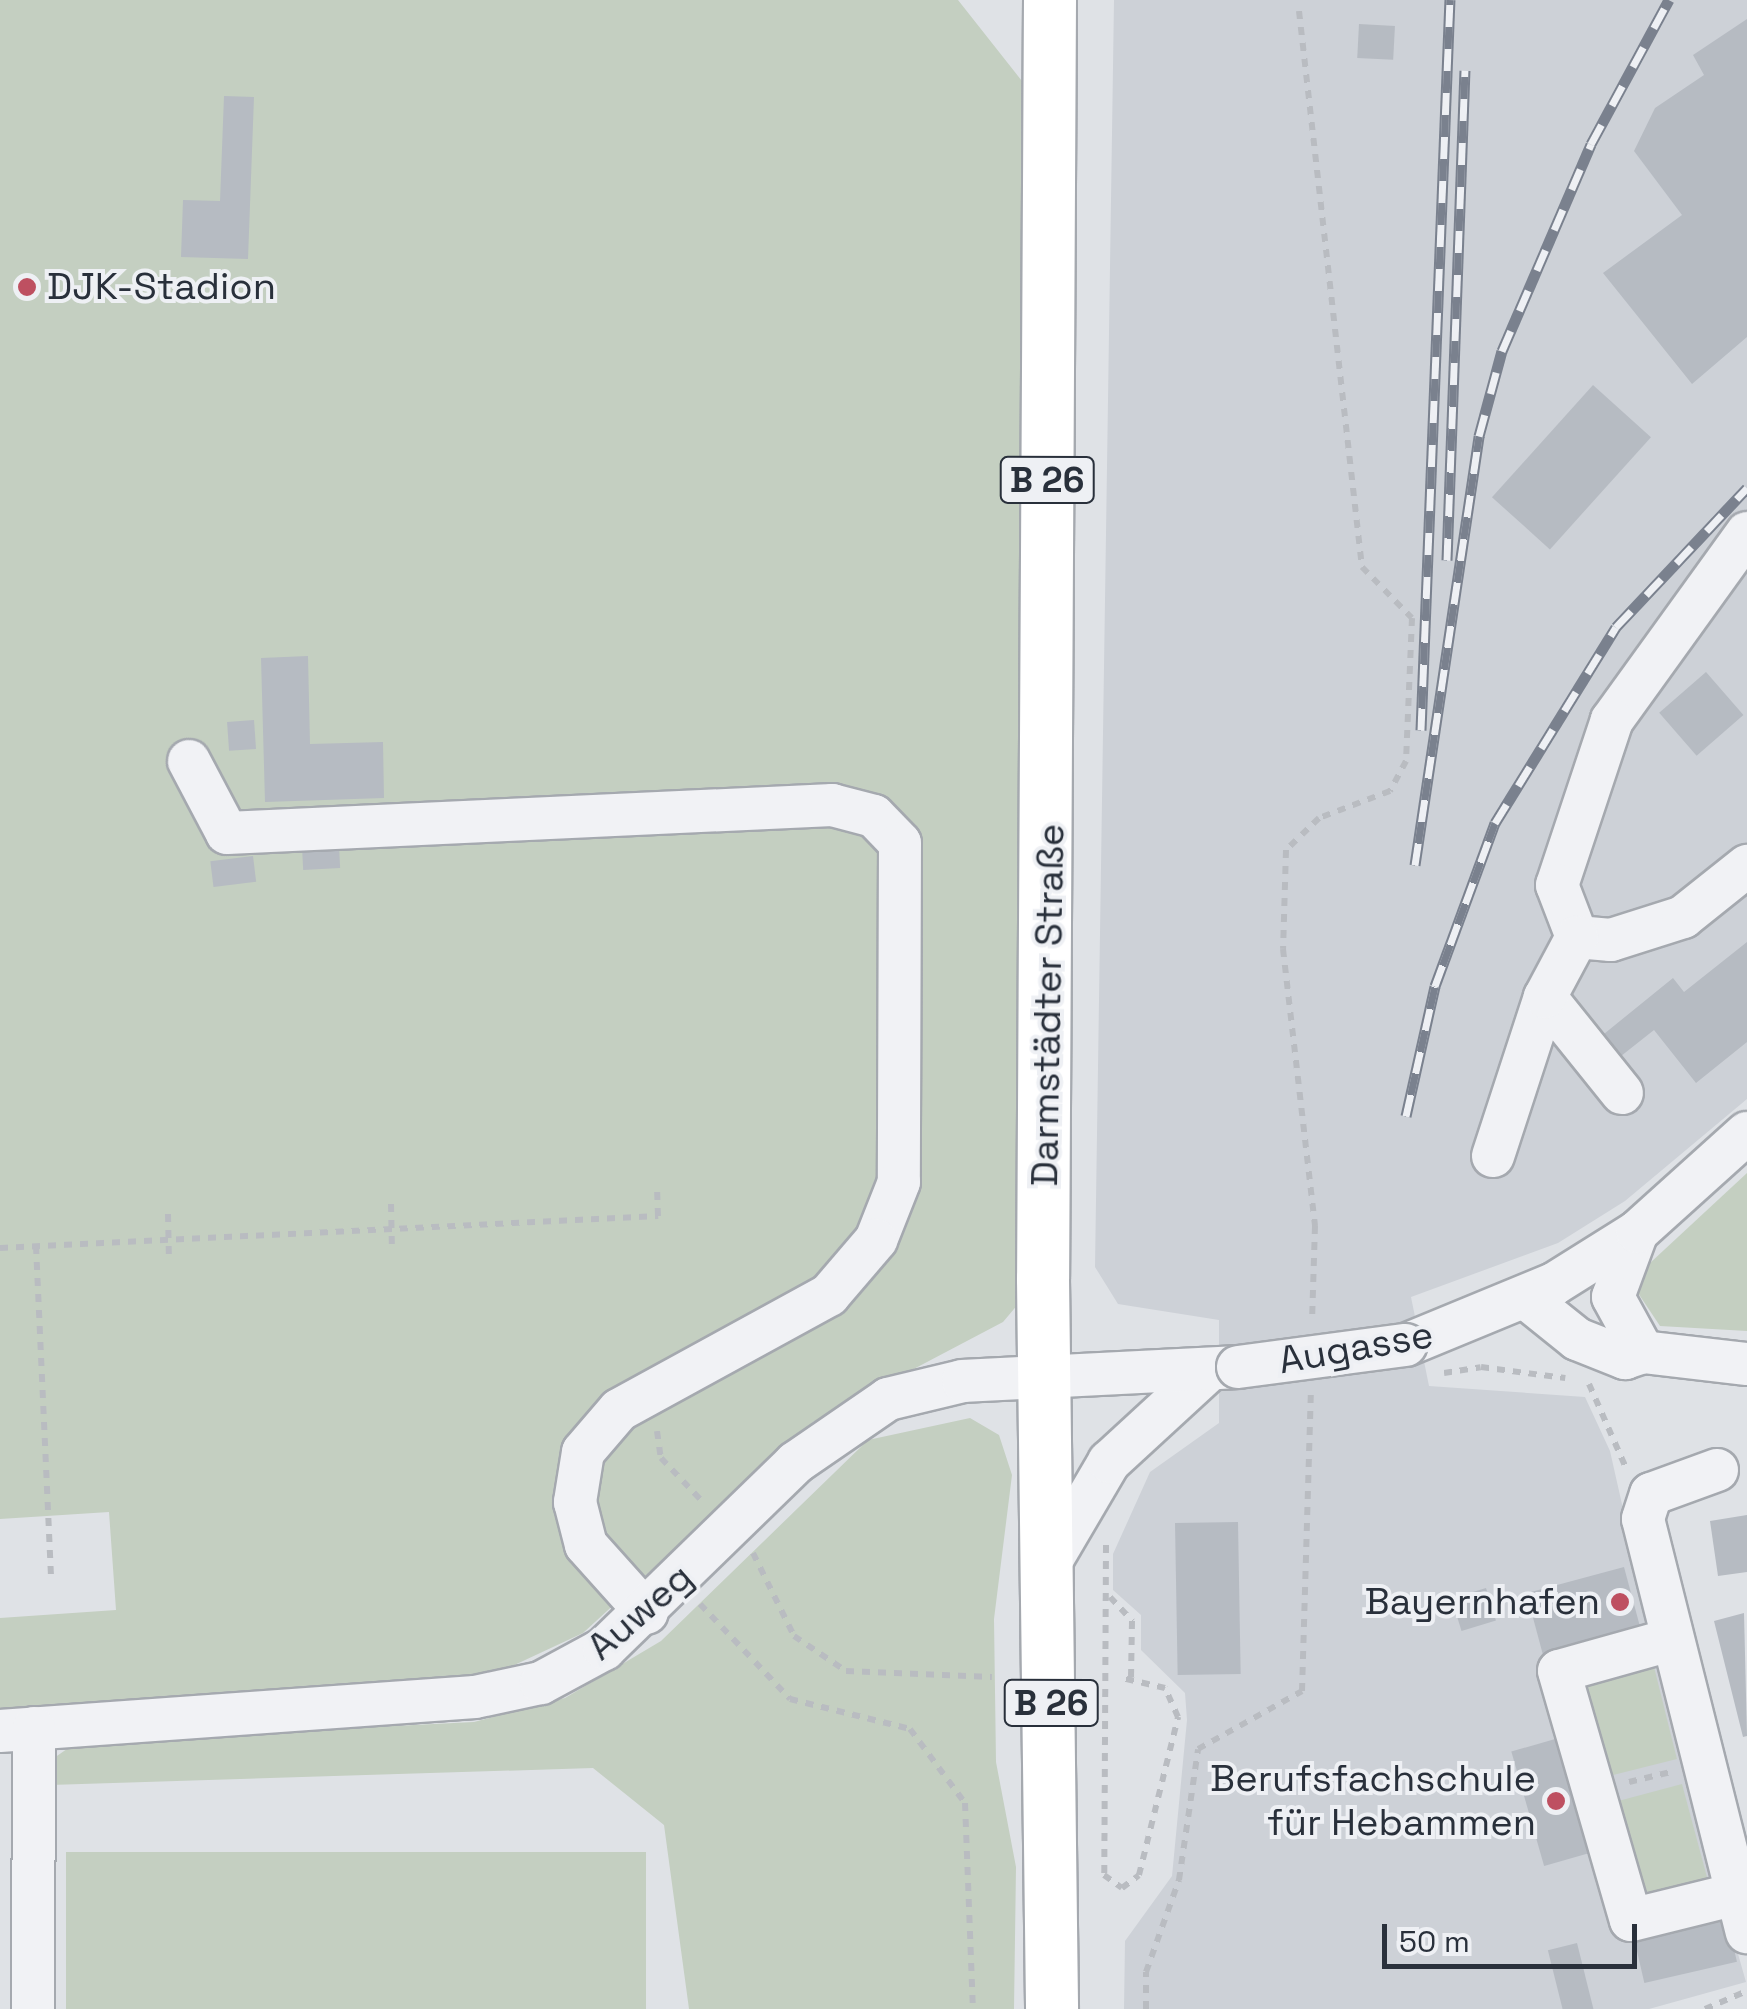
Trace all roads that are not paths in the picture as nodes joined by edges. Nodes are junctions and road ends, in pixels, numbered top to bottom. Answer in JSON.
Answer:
{"nodes":[{"id":1,"x":1050,"y":8,"type":"edge"},
{"id":2,"x":1747,"y":533,"type":"edge"},
{"id":3,"x":189,"y":761,"type":"dead end"},
{"id":4,"x":1747,"y":866,"type":"edge"},
{"id":5,"x":1577,"y":937,"type":"junction"},
{"id":6,"x":1545,"y":997,"type":"junction"},
{"id":7,"x":1622,"y":1093,"type":"dead end"},
{"id":8,"x":1747,"y":1133,"type":"edge"},
{"id":9,"x":1494,"y":1156,"type":"dead end"},
{"id":10,"x":1637,"y":1232,"type":"junction"},
{"id":11,"x":1526,"y":1298,"type":"junction"},
{"id":12,"x":1643,"y":1352,"type":"junction"},
{"id":13,"x":1747,"y":1364,"type":"edge"},
{"id":14,"x":1224,"y":1368,"type":"junction"},
{"id":15,"x":1043,"y":1376,"type":"junction"},
{"id":16,"x":1717,"y":1470,"type":"dead end"},
{"id":17,"x":1048,"y":1566,"type":"junction"},
{"id":18,"x":647,"y":1614,"type":"junction"},
{"id":19,"x":1670,"y":1640,"type":"junction"},
{"id":20,"x":17,"y":1729,"type":"edge"},
{"id":21,"x":1720,"y":1784,"type":"edge"},
{"id":22,"x":1741,"y":1913,"type":"edge"},
{"id":23,"x":32,"y":2009,"type":"edge"},
{"id":24,"x":1052,"y":2009,"type":"edge"}],
"edges":[{"from":1,"to":15,"type":"main road","name":"Darmstädter Straße","number":"B 26"},
{"from":2,"to":5,"type":"street"},
{"from":3,"to":18,"type":"street"},
{"from":4,"to":5,"type":"street"},
{"from":5,"to":6,"type":"street"},
{"from":6,"to":7,"type":"street"},
{"from":6,"to":9,"type":"street"},
{"from":8,"to":10,"type":"street","name":"Augasse"},
{"from":10,"to":11,"type":"street","name":"Augasse"},
{"from":10,"to":12,"type":"street"},
{"from":11,"to":12,"type":"street"},
{"from":11,"to":14,"type":"street","name":"Augasse","bridge":true},
{"from":12,"to":13,"type":"street"},
{"from":14,"to":15,"type":"street","name":"Augasse"},
{"from":14,"to":17,"type":"street"},
{"from":15,"to":17,"type":"main road","name":"Darmstädter Straße","number":"B 26"},
{"from":15,"to":18,"type":"street","name":"Auweg"},
{"from":16,"to":19,"type":"street"},
{"from":17,"to":24,"type":"main road","name":"Darmstädter Straße","number":"B 26"},
{"from":18,"to":20,"type":"street","name":"Auweg"},
{"from":19,"to":21,"type":"street"},
{"from":19,"to":22,"type":"street"},
{"from":20,"to":23,"type":"street"},
{"from":21,"to":22,"type":"street"}]}
